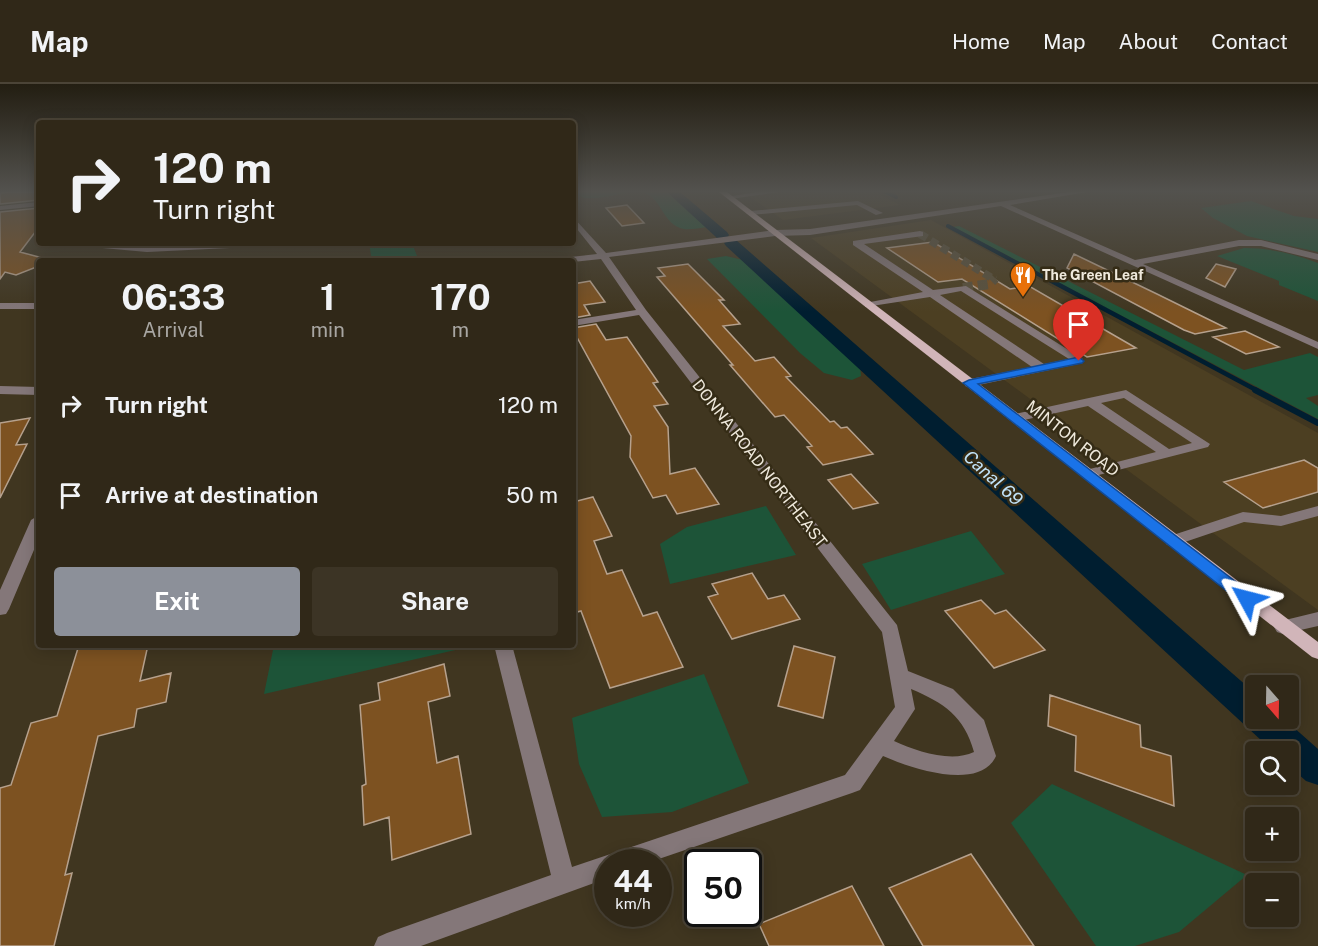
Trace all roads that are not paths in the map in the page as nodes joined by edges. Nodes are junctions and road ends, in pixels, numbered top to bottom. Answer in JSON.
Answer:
{"nodes":[{"id":1,"x":584,"y":232,"type":"edge"},
{"id":2,"x":802,"y":232,"type":"edge"},
{"id":3,"x":917,"y":232,"type":"tunnel mouth"},
{"id":4,"x":1066,"y":232,"type":"edge"},
{"id":5,"x":775,"y":233,"type":"junction"},
{"id":6,"x":114,"y":246,"type":"edge"},
{"id":7,"x":210,"y":246,"type":"edge"},
{"id":8,"x":604,"y":256,"type":"junction"},
{"id":9,"x":1318,"y":257,"type":"edge"},
{"id":10,"x":576,"y":259,"type":"edge"},
{"id":11,"x":1135,"y":263,"type":"junction"},
{"id":12,"x":931,"y":294,"type":"junction"},
{"id":13,"x":869,"y":305,"type":"junction"},
{"id":14,"x":0,"y":306,"type":"edge"},
{"id":15,"x":36,"y":306,"type":"edge"},
{"id":16,"x":642,"y":312,"type":"junction"},
{"id":17,"x":576,"y":323,"type":"edge"},
{"id":18,"x":1318,"y":346,"type":"edge"},
{"id":19,"x":1042,"y":368,"type":"junction"},
{"id":20,"x":969,"y":383,"type":"junction"},
{"id":21,"x":0,"y":390,"type":"edge"},
{"id":22,"x":36,"y":391,"type":"edge"},
{"id":23,"x":1091,"y":402,"type":"junction"},
{"id":24,"x":1015,"y":418,"type":"junction"},
{"id":25,"x":1167,"y":453,"type":"junction"},
{"id":26,"x":1087,"y":474,"type":"junction"},
{"id":27,"x":1318,"y":511,"type":"edge"},
{"id":28,"x":36,"y":527,"type":"edge"},
{"id":29,"x":1173,"y":541,"type":"junction"},
{"id":30,"x":0,"y":609,"type":"edge"},
{"id":31,"x":1318,"y":620,"type":"edge"},
{"id":32,"x":1283,"y":627,"type":"junction"},
{"id":33,"x":504,"y":648,"type":"edge"},
{"id":34,"x":1316,"y":656,"type":"edge"},
{"id":35,"x":900,"y":676,"type":"junction"},
{"id":36,"x":880,"y":745,"type":"junction"},
{"id":37,"x":657,"y":849,"type":"edge"},
{"id":38,"x":594,"y":871,"type":"edge"},
{"id":39,"x":564,"y":881,"type":"junction"},
{"id":40,"x":387,"y":946,"type":"edge"}],
"edges":[{"from":1,"to":8,"type":"street","name":"DONNA ROAD NORTHEAST"},
{"from":2,"to":5,"type":"street"},
{"from":3,"to":12,"type":"street"},
{"from":4,"to":11,"type":"street"},
{"from":5,"to":8,"type":"street"},
{"from":5,"to":13,"type":"main road","name":"MINTON ROAD"},
{"from":6,"to":7,"type":"street"},
{"from":8,"to":10,"type":"street"},
{"from":8,"to":16,"type":"street","name":"DONNA ROAD NORTHEAST"},
{"from":9,"to":11,"type":"street"},
{"from":11,"to":18,"type":"street"},
{"from":12,"to":13,"type":"street"},
{"from":12,"to":19,"type":"street"},
{"from":12,"to":19,"type":"street"},
{"from":13,"to":20,"type":"main road","name":"MINTON ROAD"},
{"from":14,"to":15,"type":"street"},
{"from":16,"to":17,"type":"street"},
{"from":16,"to":35,"type":"street","name":"DONNA ROAD NORTHEAST"},
{"from":19,"to":20,"type":"street"},
{"from":20,"to":24,"type":"main road","name":"MINTON ROAD"},
{"from":21,"to":22,"type":"street"},
{"from":23,"to":24,"type":"street"},
{"from":23,"to":25,"type":"street"},
{"from":23,"to":25,"type":"street"},
{"from":24,"to":26,"type":"main road","name":"MINTON ROAD"},
{"from":25,"to":26,"type":"street"},
{"from":26,"to":29,"type":"main road","name":"MINTON ROAD"},
{"from":27,"to":29,"type":"street"},
{"from":28,"to":30,"type":"street"},
{"from":29,"to":32,"type":"main road","name":"MINTON ROAD"},
{"from":31,"to":32,"type":"street"},
{"from":32,"to":34,"type":"main road","name":"MINTON ROAD"},
{"from":33,"to":39,"type":"street"},
{"from":35,"to":36,"type":"street","name":"DONNA ROAD NORTHEAST"},
{"from":35,"to":36,"type":"street"},
{"from":36,"to":37,"type":"street","name":"DONNA ROAD NORTHEAST"},
{"from":38,"to":39,"type":"street"},
{"from":39,"to":40,"type":"street"}]}
